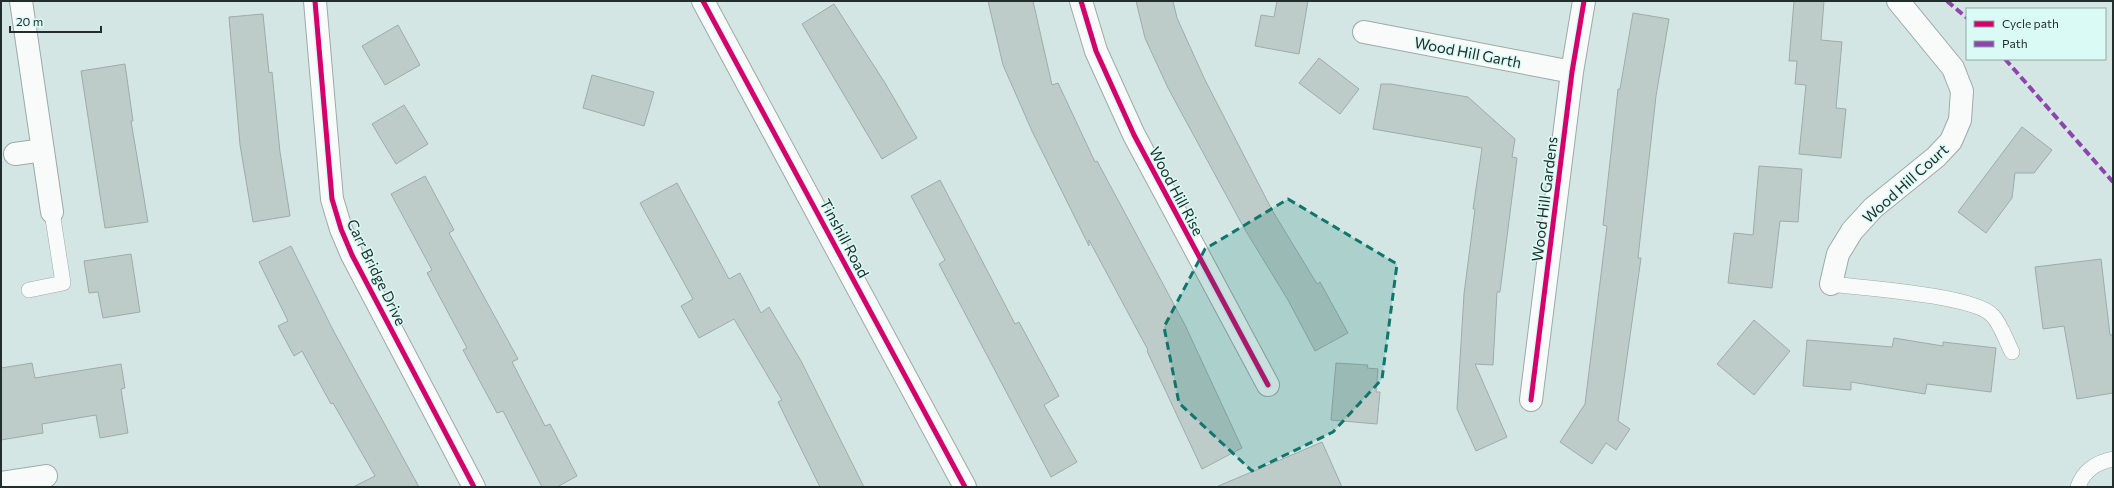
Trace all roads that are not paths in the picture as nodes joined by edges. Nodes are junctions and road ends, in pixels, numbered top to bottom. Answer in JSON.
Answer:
{"nodes":[{"id":1,"x":21,"y":1,"type":"edge"},
{"id":2,"x":315,"y":1,"type":"edge"},
{"id":3,"x":703,"y":1,"type":"edge"},
{"id":4,"x":1081,"y":1,"type":"edge"},
{"id":5,"x":1584,"y":1,"type":"edge"},
{"id":6,"x":1898,"y":1,"type":"edge"},
{"id":7,"x":1364,"y":32,"type":"dead end"},
{"id":8,"x":1572,"y":72,"type":"junction"},
{"id":9,"x":43,"y":150,"type":"junction"},
{"id":10,"x":15,"y":154,"type":"dead end"},
{"id":11,"x":52,"y":212,"type":"joint"},
{"id":12,"x":1831,"y":284,"type":"joint"},
{"id":13,"x":29,"y":290,"type":"dead end"},
{"id":14,"x":2012,"y":352,"type":"dead end"},
{"id":15,"x":1268,"y":385,"type":"dead end"},
{"id":16,"x":1531,"y":400,"type":"dead end"},
{"id":17,"x":2113,"y":459,"type":"edge"},
{"id":18,"x":46,"y":476,"type":"dead end"},
{"id":19,"x":1,"y":483,"type":"edge"},
{"id":20,"x":474,"y":487,"type":"edge"},
{"id":21,"x":965,"y":487,"type":"edge"},
{"id":22,"x":2078,"y":487,"type":"edge"}],
"edges":[{"from":1,"to":9,"type":"street"},
{"from":2,"to":20,"type":"street","name":"Carr Bridge Drive"},
{"from":3,"to":21,"type":"street","name":"Tinshill Road"},
{"from":4,"to":15,"type":"street","name":"Wood Hill Rise"},
{"from":5,"to":8,"type":"street","name":"Wood Hill Gardens"},
{"from":6,"to":12,"type":"street","name":"Wood Hill Court"},
{"from":7,"to":8,"type":"street","name":"Wood Hill Garth"},
{"from":8,"to":16,"type":"street","name":"Wood Hill Gardens"},
{"from":9,"to":10,"type":"street"},
{"from":9,"to":11,"type":"street"},
{"from":11,"to":13,"type":"lane"},
{"from":12,"to":14,"type":"lane"},
{"from":17,"to":22,"type":"lane"},
{"from":18,"to":19,"type":"street"}]}
